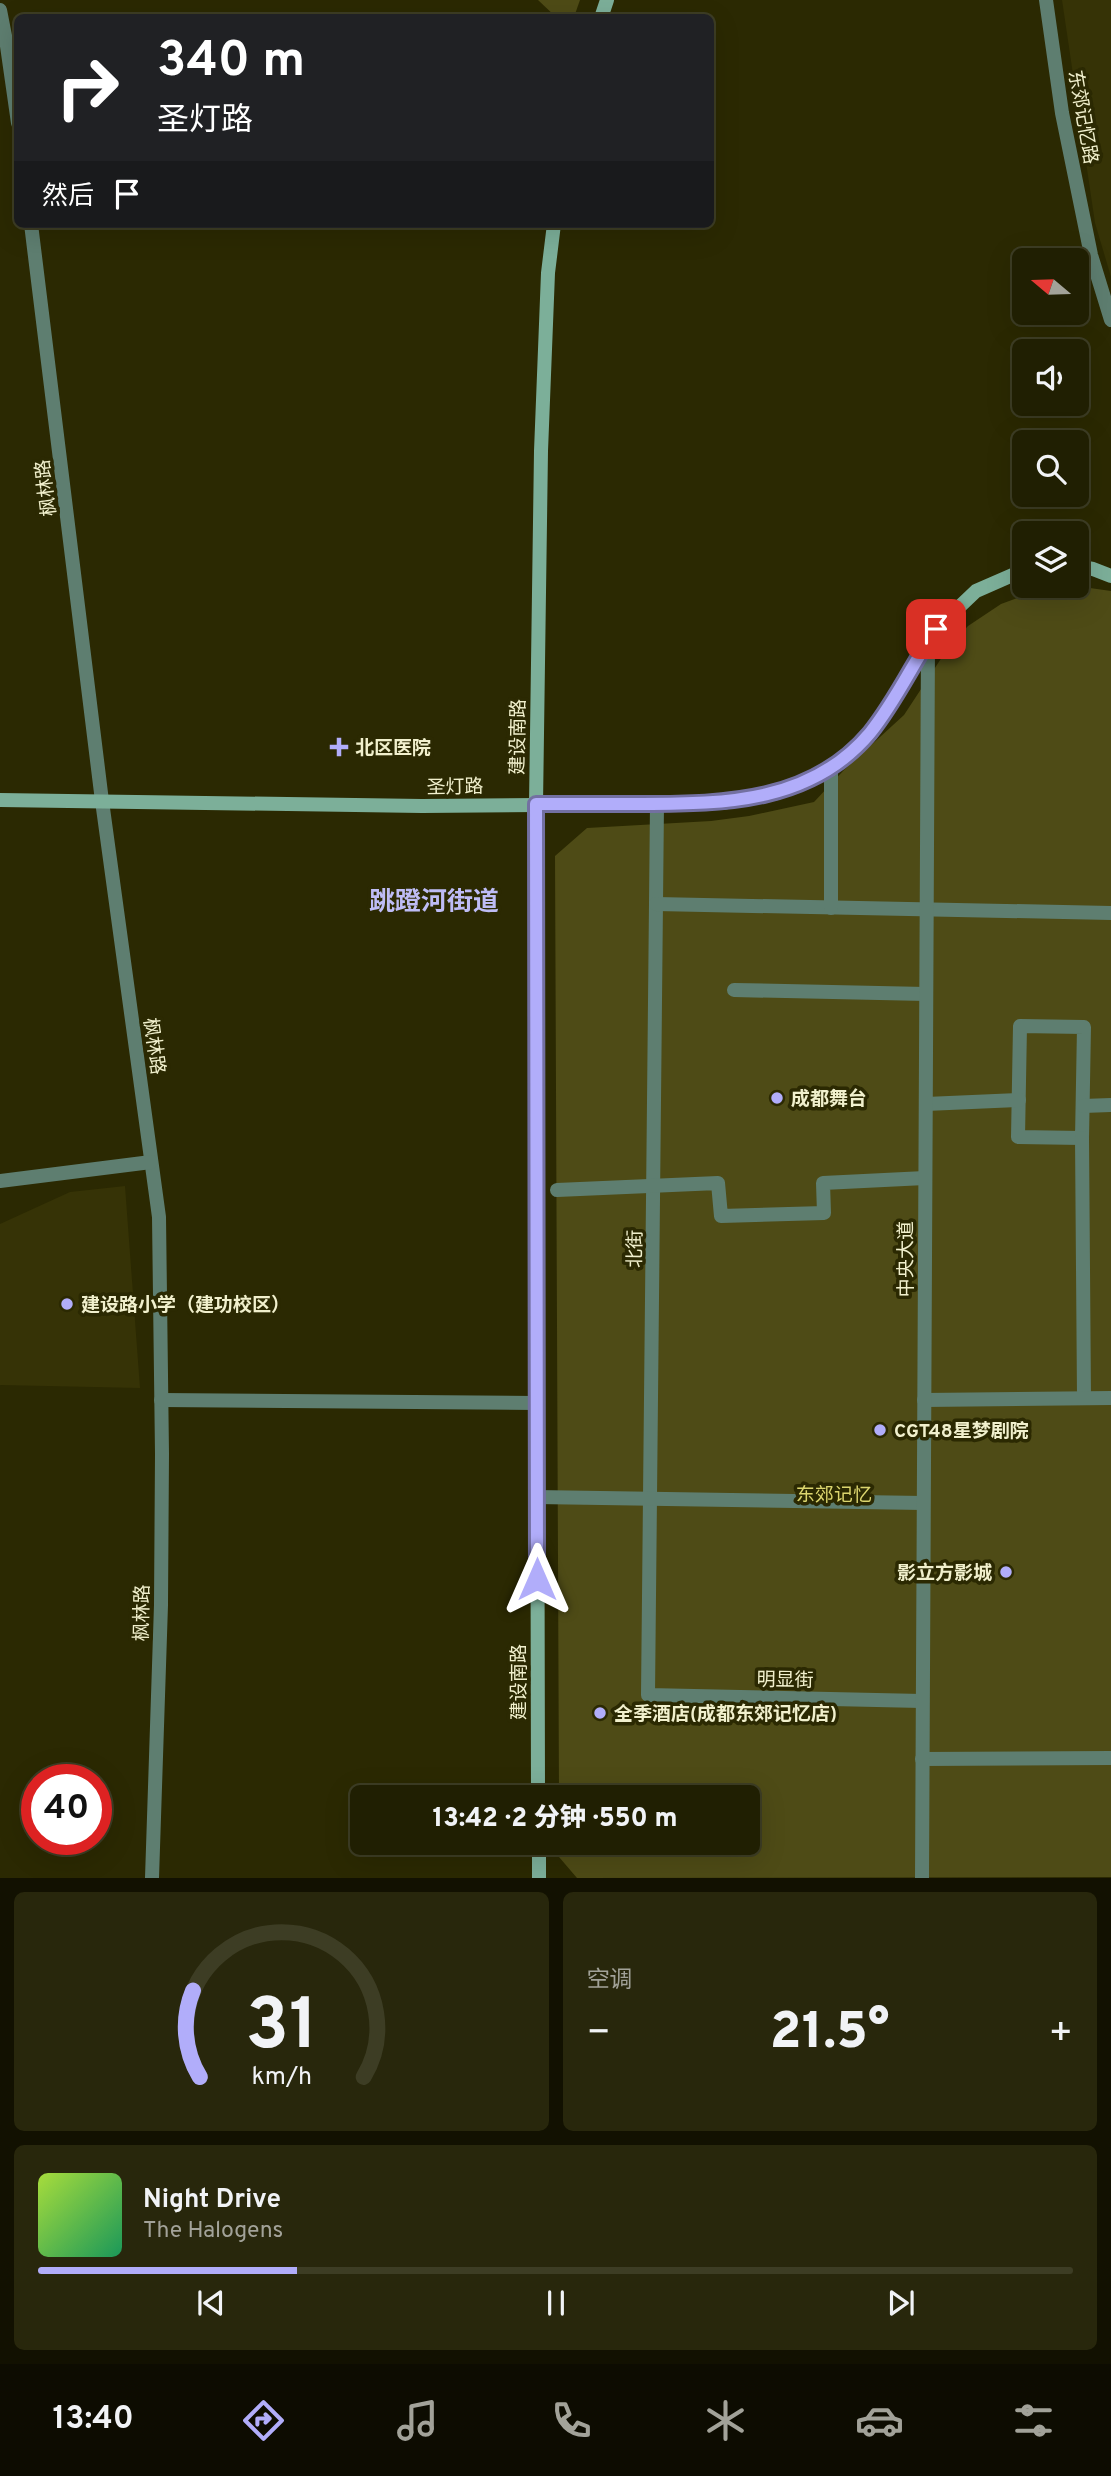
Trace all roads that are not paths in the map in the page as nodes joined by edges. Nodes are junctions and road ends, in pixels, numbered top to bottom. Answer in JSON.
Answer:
{"nodes":[{"id":1,"x":1046,"y":0,"type":"edge"},
{"id":2,"x":0,"y":10,"type":"edge"},
{"id":3,"x":14,"y":97,"type":"edge"},
{"id":4,"x":31,"y":228,"type":"edge"},
{"id":5,"x":554,"y":228,"type":"edge"},
{"id":6,"x":1111,"y":320,"type":"edge"},
{"id":7,"x":1089,"y":568,"type":"edge"},
{"id":8,"x":1012,"y":575,"type":"edge"},
{"id":9,"x":1111,"y":576,"type":"edge"},
{"id":10,"x":928,"y":641,"type":"junction"},
{"id":11,"x":831,"y":769,"type":"junction"},
{"id":12,"x":0,"y":800,"type":"edge"},
{"id":13,"x":102,"y":801,"type":"junction"},
{"id":14,"x":536,"y":804,"type":"junction"},
{"id":15,"x":657,"y":804,"type":"junction"},
{"id":16,"x":656,"y":904,"type":"junction"},
{"id":17,"x":831,"y":908,"type":"junction"},
{"id":18,"x":926,"y":909,"type":"junction"},
{"id":19,"x":1111,"y":913,"type":"edge"},
{"id":20,"x":734,"y":990,"type":"dead end"},
{"id":21,"x":926,"y":993,"type":"junction"},
{"id":22,"x":1019,"y":1100,"type":"junction"},
{"id":23,"x":926,"y":1104,"type":"junction"},
{"id":24,"x":1111,"y":1105,"type":"edge"},
{"id":25,"x":1083,"y":1106,"type":"junction"},
{"id":26,"x":1082,"y":1138,"type":"junction"},
{"id":27,"x":151,"y":1162,"type":"junction"},
{"id":28,"x":925,"y":1178,"type":"junction"},
{"id":29,"x":0,"y":1181,"type":"edge"},
{"id":30,"x":653,"y":1186,"type":"junction"},
{"id":31,"x":556,"y":1190,"type":"dead end"},
{"id":32,"x":1084,"y":1398,"type":"junction"},
{"id":33,"x":1111,"y":1398,"type":"edge"},
{"id":34,"x":161,"y":1400,"type":"junction"},
{"id":35,"x":924,"y":1400,"type":"junction"},
{"id":36,"x":536,"y":1403,"type":"junction"},
{"id":37,"x":537,"y":1497,"type":"junction"},
{"id":38,"x":650,"y":1500,"type":"junction"},
{"id":39,"x":923,"y":1503,"type":"junction"},
{"id":40,"x":648,"y":1695,"type":"joint"},
{"id":41,"x":922,"y":1700,"type":"junction"},
{"id":42,"x":1111,"y":1758,"type":"edge"},
{"id":43,"x":922,"y":1759,"type":"junction"},
{"id":44,"x":538,"y":1785,"type":"edge"},
{"id":45,"x":539,"y":1855,"type":"edge"},
{"id":46,"x":152,"y":1878,"type":"edge"},
{"id":47,"x":539,"y":1878,"type":"edge"},
{"id":48,"x":922,"y":1878,"type":"edge"}],
"edges":[{"from":1,"to":6,"type":"street","name":"东郊记忆路"},
{"from":2,"to":3,"type":"street"},
{"from":4,"to":13,"type":"street","name":"枫林路"},
{"from":5,"to":14,"type":"street","name":"建设南路"},
{"from":7,"to":9,"type":"street"},
{"from":8,"to":10,"type":"street","name":"圣灯路"},
{"from":10,"to":11,"type":"street","name":"圣灯路"},
{"from":10,"to":18,"type":"street","name":"中央大道"},
{"from":11,"to":15,"type":"street","name":"圣灯路"},
{"from":11,"to":17,"type":"street"},
{"from":12,"to":13,"type":"street","name":"圣灯路"},
{"from":13,"to":14,"type":"street","name":"圣灯路"},
{"from":13,"to":27,"type":"street","name":"枫林路"},
{"from":14,"to":15,"type":"street","name":"圣灯路"},
{"from":14,"to":36,"type":"street","name":"建设南路"},
{"from":15,"to":16,"type":"street","name":"北街"},
{"from":16,"to":17,"type":"street"},
{"from":16,"to":30,"type":"street","name":"北街"},
{"from":17,"to":18,"type":"street"},
{"from":18,"to":19,"type":"street"},
{"from":18,"to":21,"type":"street","name":"中央大道"},
{"from":20,"to":21,"type":"street"},
{"from":21,"to":23,"type":"street","name":"中央大道"},
{"from":22,"to":23,"type":"street"},
{"from":22,"to":25,"type":"street"},
{"from":22,"to":26,"type":"street"},
{"from":23,"to":28,"type":"street","name":"中央大道"},
{"from":24,"to":25,"type":"street"},
{"from":25,"to":26,"type":"street"},
{"from":26,"to":32,"type":"street"},
{"from":27,"to":29,"type":"street"},
{"from":27,"to":34,"type":"street","name":"枫林路"},
{"from":28,"to":30,"type":"street"},
{"from":28,"to":35,"type":"street","name":"中央大道"},
{"from":30,"to":31,"type":"street"},
{"from":30,"to":38,"type":"street","name":"北街"},
{"from":32,"to":33,"type":"street"},
{"from":32,"to":35,"type":"street"},
{"from":34,"to":36,"type":"street"},
{"from":34,"to":46,"type":"street","name":"枫林路"},
{"from":35,"to":39,"type":"street","name":"中央大道"},
{"from":36,"to":37,"type":"street","name":"建设南路"},
{"from":37,"to":38,"type":"street"},
{"from":37,"to":44,"type":"street","name":"建设南路"},
{"from":38,"to":39,"type":"street"},
{"from":38,"to":40,"type":"street","name":"北街"},
{"from":39,"to":41,"type":"street","name":"中央大道"},
{"from":40,"to":41,"type":"street","name":"明显街"},
{"from":41,"to":43,"type":"street","name":"中央大道"},
{"from":42,"to":43,"type":"street"},
{"from":43,"to":48,"type":"street","name":"中央大道"},
{"from":45,"to":47,"type":"street"}]}
